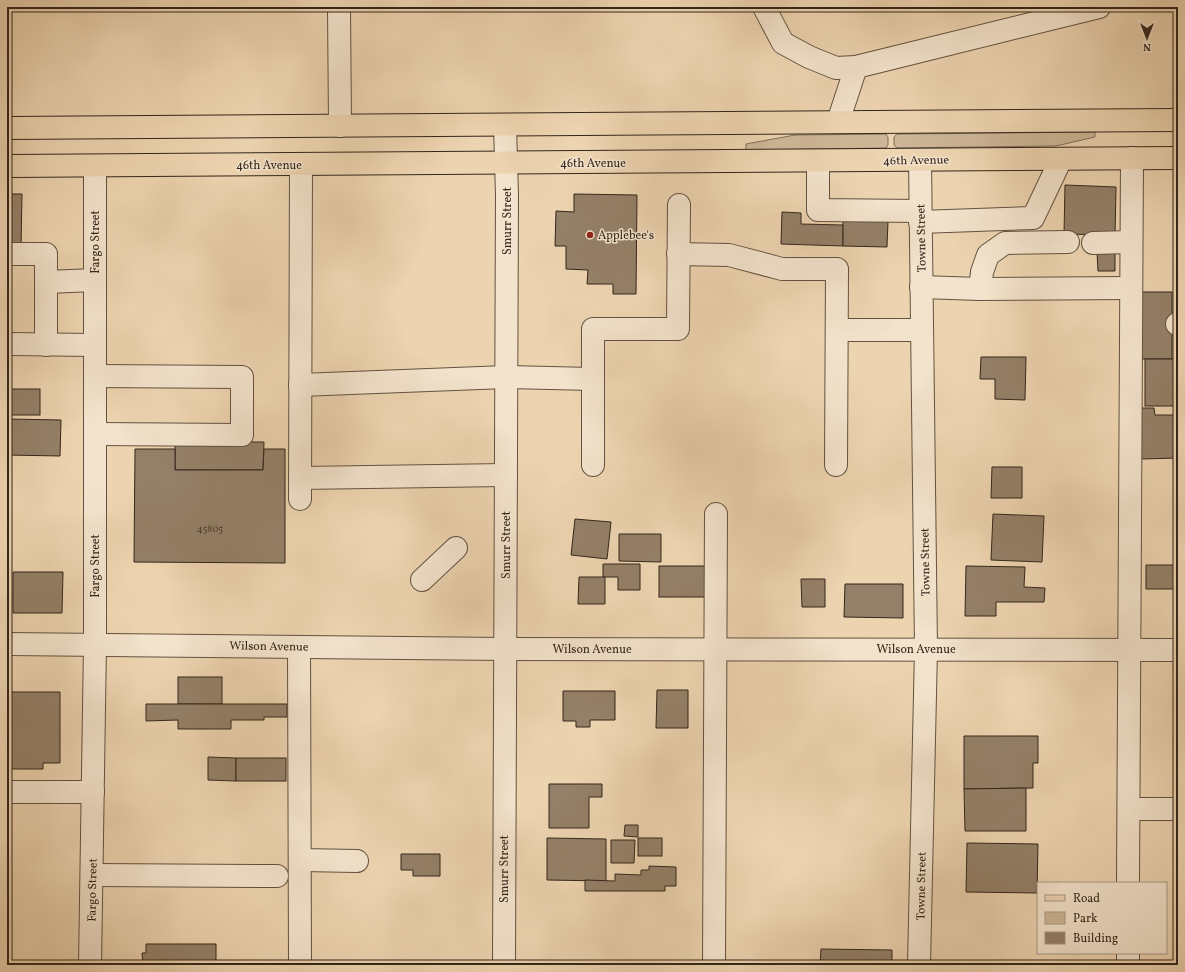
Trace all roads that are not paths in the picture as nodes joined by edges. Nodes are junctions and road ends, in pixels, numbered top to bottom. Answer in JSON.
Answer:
{"nodes":[{"id":1,"x":338,"y":7,"type":"edge"},
{"id":2,"x":764,"y":7,"type":"edge"},
{"id":3,"x":1099,"y":7,"type":"edge"},
{"id":4,"x":856,"y":67,"type":"junction"},
{"id":5,"x":1178,"y":120,"type":"edge"},
{"id":6,"x":838,"y":122,"type":"junction"},
{"id":7,"x":505,"y":125,"type":"junction"},
{"id":8,"x":340,"y":126,"type":"junction"},
{"id":9,"x":7,"y":128,"type":"edge"},
{"id":10,"x":1132,"y":158,"type":"junction"},
{"id":11,"x":1178,"y":158,"type":"edge"},
{"id":12,"x":1061,"y":159,"type":"junction"},
{"id":13,"x":920,"y":160,"type":"junction"},
{"id":14,"x":818,"y":161,"type":"junction"},
{"id":15,"x":507,"y":163,"type":"junction"},
{"id":16,"x":301,"y":165,"type":"junction"},
{"id":17,"x":7,"y":166,"type":"edge"},
{"id":18,"x":95,"y":166,"type":"junction"},
{"id":19,"x":679,"y":205,"type":"dead end"},
{"id":20,"x":920,"y":217,"type":"junction"},
{"id":21,"x":1068,"y":242,"type":"dead end"},
{"id":22,"x":1131,"y":242,"type":"junction"},
{"id":23,"x":1092,"y":243,"type":"dead end"},
{"id":24,"x":7,"y":254,"type":"edge"},
{"id":25,"x":678,"y":254,"type":"junction"},
{"id":26,"x":95,"y":280,"type":"junction"},
{"id":27,"x":46,"y":282,"type":"junction"},
{"id":28,"x":921,"y":287,"type":"junction"},
{"id":29,"x":1131,"y":288,"type":"junction"},
{"id":30,"x":980,"y":289,"type":"junction"},
{"id":31,"x":837,"y":330,"type":"junction"},
{"id":32,"x":922,"y":330,"type":"junction"},
{"id":33,"x":7,"y":344,"type":"edge"},
{"id":34,"x":46,"y":345,"type":"junction"},
{"id":35,"x":95,"y":345,"type":"junction"},
{"id":36,"x":95,"y":376,"type":"junction"},
{"id":37,"x":506,"y":377,"type":"junction"},
{"id":38,"x":592,"y":378,"type":"junction"},
{"id":39,"x":300,"y":385,"type":"junction"},
{"id":40,"x":95,"y":434,"type":"junction"},
{"id":41,"x":593,"y":465,"type":"dead end"},
{"id":42,"x":836,"y":466,"type":"dead end"},
{"id":43,"x":506,"y":476,"type":"junction"},
{"id":44,"x":716,"y":514,"type":"dead end"},
{"id":45,"x":456,"y":548,"type":"dead end"},
{"id":46,"x":422,"y":580,"type":"dead end"},
{"id":47,"x":7,"y":644,"type":"edge"},
{"id":48,"x":95,"y":644,"type":"junction"},
{"id":49,"x":299,"y":647,"type":"junction"},
{"id":50,"x":505,"y":649,"type":"junction"},
{"id":51,"x":715,"y":649,"type":"junction"},
{"id":52,"x":926,"y":649,"type":"junction"},
{"id":53,"x":1130,"y":650,"type":"junction"},
{"id":54,"x":1178,"y":650,"type":"edge"},
{"id":55,"x":7,"y":792,"type":"edge"},
{"id":56,"x":93,"y":792,"type":"junction"},
{"id":57,"x":1129,"y":809,"type":"junction"},
{"id":58,"x":1178,"y":809,"type":"edge"},
{"id":59,"x":300,"y":860,"type":"junction"},
{"id":60,"x":357,"y":861,"type":"dead end"},
{"id":61,"x":92,"y":875,"type":"junction"},
{"id":62,"x":277,"y":876,"type":"dead end"},
{"id":63,"x":1128,"y":882,"type":"edge"},
{"id":64,"x":1128,"y":954,"type":"edge"},
{"id":65,"x":90,"y":965,"type":"edge"},
{"id":66,"x":300,"y":965,"type":"edge"},
{"id":67,"x":504,"y":965,"type":"edge"},
{"id":68,"x":714,"y":965,"type":"edge"},
{"id":69,"x":919,"y":965,"type":"edge"},
{"id":70,"x":1128,"y":965,"type":"edge"}],
"edges":[{"from":1,"to":8,"type":"street"},
{"from":2,"to":4,"type":"street"},
{"from":3,"to":4,"type":"street"},
{"from":4,"to":6,"type":"street"},
{"from":5,"to":6,"type":"main road"},
{"from":6,"to":7,"type":"main road"},
{"from":7,"to":8,"type":"main road"},
{"from":7,"to":15,"type":"street","name":"Smurr Street"},
{"from":8,"to":9,"type":"main road"},
{"from":10,"to":11,"type":"main road","name":"46th Avenue"},
{"from":10,"to":12,"type":"main road","name":"46th Avenue"},
{"from":10,"to":22,"type":"street"},
{"from":12,"to":13,"type":"main road","name":"46th Avenue"},
{"from":12,"to":20,"type":"street"},
{"from":13,"to":14,"type":"main road","name":"46th Avenue"},
{"from":13,"to":20,"type":"street","name":"Towne Street"},
{"from":14,"to":15,"type":"main road","name":"46th Avenue"},
{"from":14,"to":20,"type":"street"},
{"from":15,"to":16,"type":"main road","name":"46th Avenue"},
{"from":15,"to":37,"type":"street","name":"Smurr Street"},
{"from":16,"to":18,"type":"main road","name":"46th Avenue"},
{"from":16,"to":39,"type":"street"},
{"from":17,"to":18,"type":"main road","name":"46th Avenue"},
{"from":18,"to":26,"type":"street","name":"Fargo Street"},
{"from":19,"to":25,"type":"street"},
{"from":20,"to":28,"type":"street","name":"Towne Street"},
{"from":21,"to":30,"type":"street"},
{"from":22,"to":23,"type":"street"},
{"from":22,"to":29,"type":"street"},
{"from":24,"to":27,"type":"street"},
{"from":25,"to":31,"type":"street"},
{"from":25,"to":38,"type":"street"},
{"from":26,"to":27,"type":"street"},
{"from":26,"to":35,"type":"street","name":"Fargo Street"},
{"from":27,"to":34,"type":"street"},
{"from":28,"to":30,"type":"street"},
{"from":28,"to":32,"type":"street","name":"Towne Street"},
{"from":29,"to":30,"type":"street"},
{"from":29,"to":53,"type":"street"},
{"from":31,"to":32,"type":"street"},
{"from":31,"to":42,"type":"street"},
{"from":32,"to":52,"type":"street","name":"Towne Street"},
{"from":33,"to":34,"type":"street"},
{"from":34,"to":35,"type":"street"},
{"from":35,"to":36,"type":"street","name":"Fargo Street"},
{"from":36,"to":40,"type":"street","name":"Fargo Street"},
{"from":36,"to":40,"type":"street"},
{"from":37,"to":38,"type":"street"},
{"from":37,"to":39,"type":"street"},
{"from":37,"to":43,"type":"street","name":"Smurr Street"},
{"from":38,"to":41,"type":"street"},
{"from":39,"to":43,"type":"street"},
{"from":40,"to":48,"type":"street","name":"Fargo Street"},
{"from":43,"to":50,"type":"street","name":"Smurr Street"},
{"from":44,"to":51,"type":"street"},
{"from":45,"to":46,"type":"street"},
{"from":47,"to":48,"type":"street","name":"Wilson Avenue"},
{"from":48,"to":49,"type":"street","name":"Wilson Avenue"},
{"from":48,"to":56,"type":"street","name":"Fargo Street"},
{"from":49,"to":50,"type":"street","name":"Wilson Avenue"},
{"from":49,"to":59,"type":"street"},
{"from":50,"to":51,"type":"street","name":"Wilson Avenue"},
{"from":50,"to":67,"type":"street","name":"Smurr Street"},
{"from":51,"to":52,"type":"street","name":"Wilson Avenue"},
{"from":51,"to":68,"type":"street"},
{"from":52,"to":53,"type":"street","name":"Wilson Avenue"},
{"from":52,"to":69,"type":"street","name":"Towne Street"},
{"from":53,"to":54,"type":"street","name":"Wilson Avenue"},
{"from":53,"to":57,"type":"street"},
{"from":55,"to":56,"type":"street"},
{"from":56,"to":61,"type":"street","name":"Fargo Street"},
{"from":57,"to":58,"type":"street"},
{"from":57,"to":63,"type":"street"},
{"from":59,"to":60,"type":"street"},
{"from":59,"to":66,"type":"street"},
{"from":61,"to":62,"type":"street"},
{"from":61,"to":65,"type":"street","name":"Fargo Street"},
{"from":64,"to":70,"type":"street"}]}
